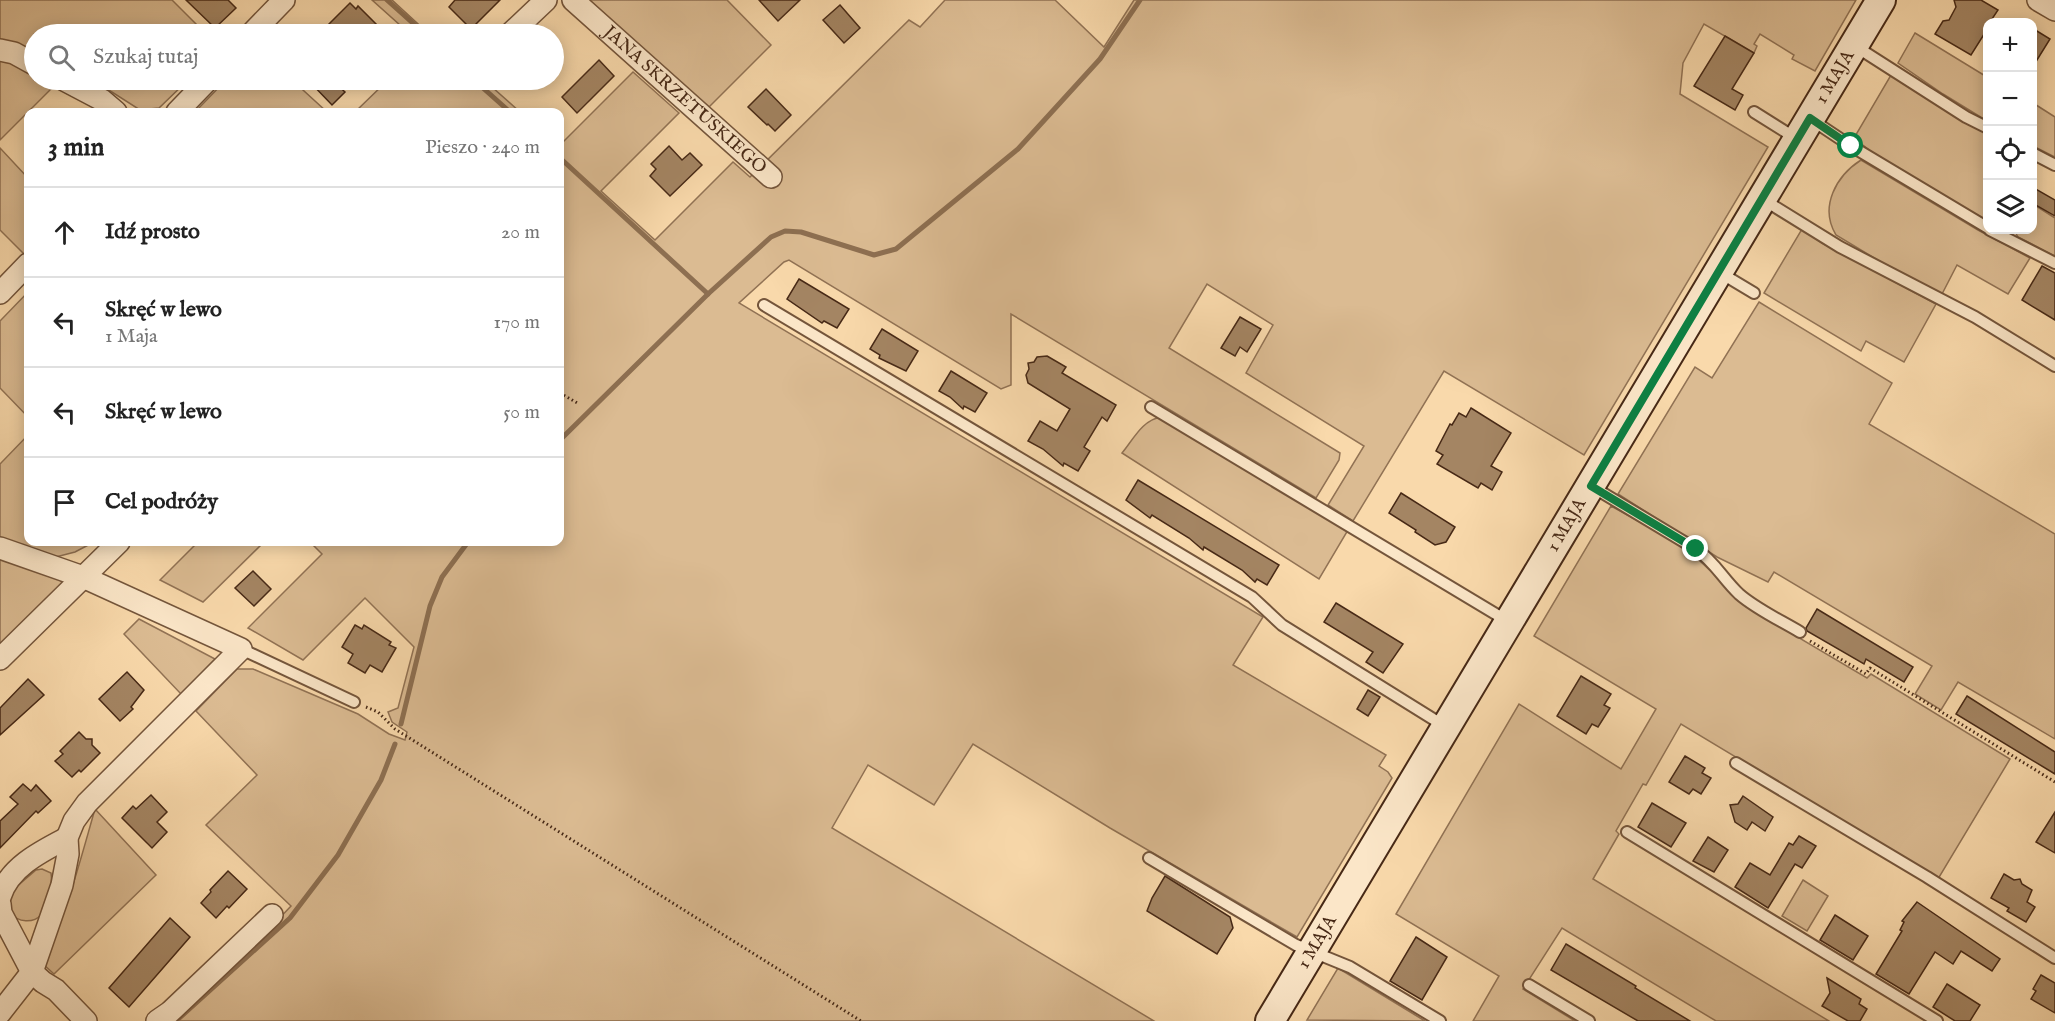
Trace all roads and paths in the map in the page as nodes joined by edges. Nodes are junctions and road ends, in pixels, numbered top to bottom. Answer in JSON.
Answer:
{"nodes":[{"id":1,"x":284,"y":0,"type":"edge"},
{"id":2,"x":546,"y":0,"type":"edge"},
{"id":3,"x":573,"y":0,"type":"edge"},
{"id":4,"x":1881,"y":0,"type":"edge"},
{"id":5,"x":2038,"y":0,"type":"edge"},
{"id":6,"x":2055,"y":10,"type":"edge"},
{"id":7,"x":261,"y":24,"type":"edge"},
{"id":8,"x":521,"y":24,"type":"edge"},
{"id":9,"x":1854,"y":45,"type":"junction"},
{"id":10,"x":0,"y":50,"type":"edge"},
{"id":11,"x":24,"y":58,"type":"edge"},
{"id":12,"x":83,"y":90,"type":"edge"},
{"id":13,"x":198,"y":90,"type":"edge"},
{"id":14,"x":111,"y":108,"type":"edge"},
{"id":15,"x":181,"y":108,"type":"edge"},
{"id":16,"x":1754,"y":112,"type":"dead end"},
{"id":17,"x":1984,"y":126,"type":"edge"},
{"id":18,"x":1804,"y":129,"type":"junction"},
{"id":19,"x":2037,"y":156,"type":"edge"},
{"id":20,"x":2055,"y":165,"type":"edge"},
{"id":21,"x":771,"y":177,"type":"dead end"},
{"id":22,"x":1762,"y":199,"type":"junction"},
{"id":23,"x":1983,"y":225,"type":"edge"},
{"id":24,"x":1999,"y":234,"type":"edge"},
{"id":25,"x":2055,"y":263,"type":"edge"},
{"id":26,"x":24,"y":268,"type":"edge"},
{"id":27,"x":1718,"y":272,"type":"junction"},
{"id":28,"x":0,"y":293,"type":"edge"},
{"id":29,"x":1754,"y":293,"type":"dead end"},
{"id":30,"x":764,"y":305,"type":"dead end"},
{"id":31,"x":2055,"y":366,"type":"edge"},
{"id":32,"x":564,"y":395,"type":"edge"},
{"id":33,"x":579,"y":404,"type":"dead end"},
{"id":34,"x":1151,"y":407,"type":"dead end"},
{"id":35,"x":1591,"y":486,"type":"junction"},
{"id":36,"x":115,"y":546,"type":"edge"},
{"id":37,"x":0,"y":548,"type":"edge"},
{"id":38,"x":83,"y":577,"type":"junction"},
{"id":39,"x":1510,"y":622,"type":"junction"},
{"id":40,"x":1800,"y":632,"type":"joint"},
{"id":41,"x":241,"y":649,"type":"junction"},
{"id":42,"x":0,"y":659,"type":"edge"},
{"id":43,"x":354,"y":702,"type":"joint"},
{"id":44,"x":1446,"y":727,"type":"junction"},
{"id":45,"x":1736,"y":763,"type":"dead end"},
{"id":46,"x":2055,"y":782,"type":"edge"},
{"id":47,"x":1627,"y":832,"type":"dead end"},
{"id":48,"x":68,"y":837,"type":"junction"},
{"id":49,"x":1149,"y":858,"type":"dead end"},
{"id":50,"x":0,"y":897,"type":"edge"},
{"id":51,"x":0,"y":904,"type":"edge"},
{"id":52,"x":272,"y":915,"type":"dead end"},
{"id":53,"x":1312,"y":951,"type":"junction"},
{"id":54,"x":2055,"y":958,"type":"edge"},
{"id":55,"x":32,"y":972,"type":"junction"},
{"id":56,"x":1529,"y":985,"type":"dead end"},
{"id":57,"x":0,"y":1013,"type":"edge"},
{"id":58,"x":86,"y":1021,"type":"edge"},
{"id":59,"x":157,"y":1021,"type":"edge"},
{"id":60,"x":861,"y":1021,"type":"edge"},
{"id":61,"x":1270,"y":1021,"type":"edge"},
{"id":62,"x":1440,"y":1021,"type":"edge"},
{"id":63,"x":1590,"y":1021,"type":"edge"},
{"id":64,"x":1937,"y":1021,"type":"edge"}],
"edges":[{"from":1,"to":7,"type":"street"},
{"from":2,"to":8,"type":"street"},
{"from":3,"to":21,"type":"street","name":"JANA SKRZETUSKIEGO"},
{"from":4,"to":9,"type":"main road","name":"1 MAJA"},
{"from":5,"to":6,"type":"street"},
{"from":9,"to":17,"type":"lane"},
{"from":9,"to":18,"type":"main road","name":"1 MAJA"},
{"from":10,"to":11,"type":"street"},
{"from":12,"to":14,"type":"street"},
{"from":13,"to":15,"type":"street"},
{"from":16,"to":18,"type":"lane"},
{"from":18,"to":22,"type":"main road","name":"1 MAJA"},
{"from":18,"to":23,"type":"lane"},
{"from":19,"to":20,"type":"lane"},
{"from":22,"to":27,"type":"main road","name":"1 MAJA"},
{"from":22,"to":31,"type":"lane"},
{"from":24,"to":25,"type":"lane"},
{"from":26,"to":28,"type":"street"},
{"from":27,"to":29,"type":"lane"},
{"from":27,"to":35,"type":"main road","name":"1 MAJA"},
{"from":30,"to":44,"type":"lane"},
{"from":32,"to":33,"type":"path"},
{"from":34,"to":39,"type":"lane"},
{"from":35,"to":39,"type":"main road","name":"1 MAJA"},
{"from":35,"to":40,"type":"lane"},
{"from":36,"to":38,"type":"street"},
{"from":37,"to":38,"type":"street"},
{"from":38,"to":41,"type":"street"},
{"from":38,"to":42,"type":"street"},
{"from":39,"to":44,"type":"main road","name":"1 MAJA"},
{"from":40,"to":46,"type":"path"},
{"from":41,"to":43,"type":"lane"},
{"from":41,"to":48,"type":"street"},
{"from":43,"to":60,"type":"path"},
{"from":44,"to":53,"type":"main road","name":"1 MAJA"},
{"from":45,"to":54,"type":"lane"},
{"from":47,"to":64,"type":"lane"},
{"from":48,"to":50,"type":"street"},
{"from":48,"to":55,"type":"street"},
{"from":49,"to":53,"type":"lane"},
{"from":51,"to":55,"type":"street"},
{"from":52,"to":59,"type":"street"},
{"from":53,"to":61,"type":"main road","name":"1 MAJA"},
{"from":53,"to":62,"type":"lane"},
{"from":55,"to":57,"type":"street"},
{"from":55,"to":58,"type":"street"},
{"from":56,"to":63,"type":"lane"}]}
